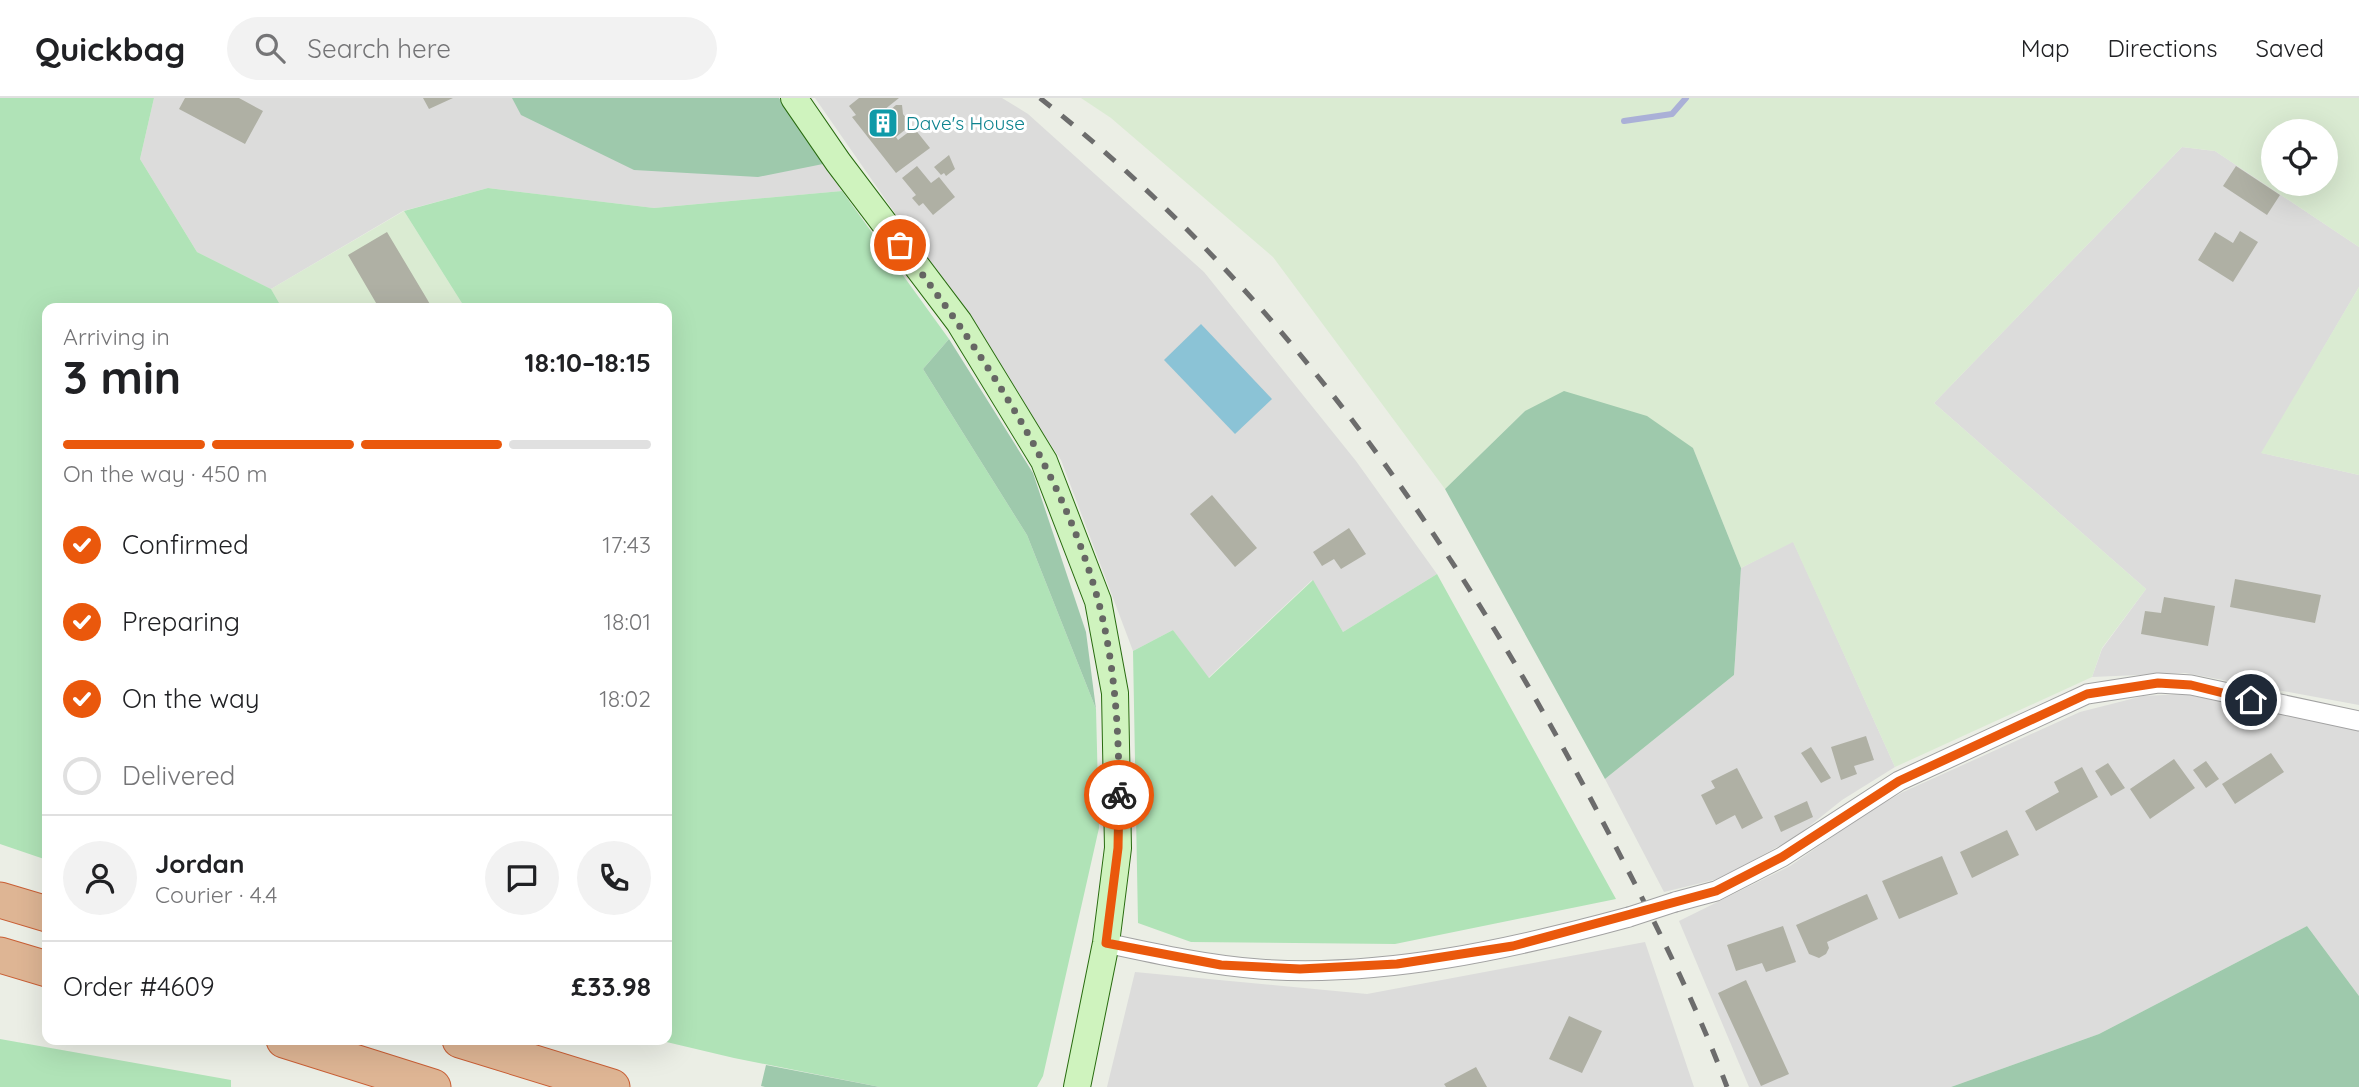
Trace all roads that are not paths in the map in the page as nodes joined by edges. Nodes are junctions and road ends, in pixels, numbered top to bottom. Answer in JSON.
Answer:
{"nodes":[{"id":1,"x":794,"y":98,"type":"edge"},
{"id":2,"x":2359,"y":721,"type":"edge"},
{"id":3,"x":0,"y":900,"type":"edge"},
{"id":4,"x":42,"y":913,"type":"edge"},
{"id":5,"x":1106,"y":943,"type":"junction"},
{"id":6,"x":0,"y":955,"type":"edge"},
{"id":7,"x":42,"y":968,"type":"edge"},
{"id":8,"x":300,"y":1045,"type":"edge"},
{"id":9,"x":476,"y":1045,"type":"edge"},
{"id":10,"x":433,"y":1087,"type":"edge"},
{"id":11,"x":612,"y":1087,"type":"edge"},
{"id":12,"x":1077,"y":1087,"type":"edge"}],
"edges":[{"from":1,"to":5,"type":"street"},
{"from":2,"to":5,"type":"street","bridge":true},
{"from":3,"to":4,"type":"highway"},
{"from":5,"to":12,"type":"street"},
{"from":6,"to":7,"type":"highway"},
{"from":8,"to":10,"type":"highway"},
{"from":9,"to":11,"type":"highway"}]}
